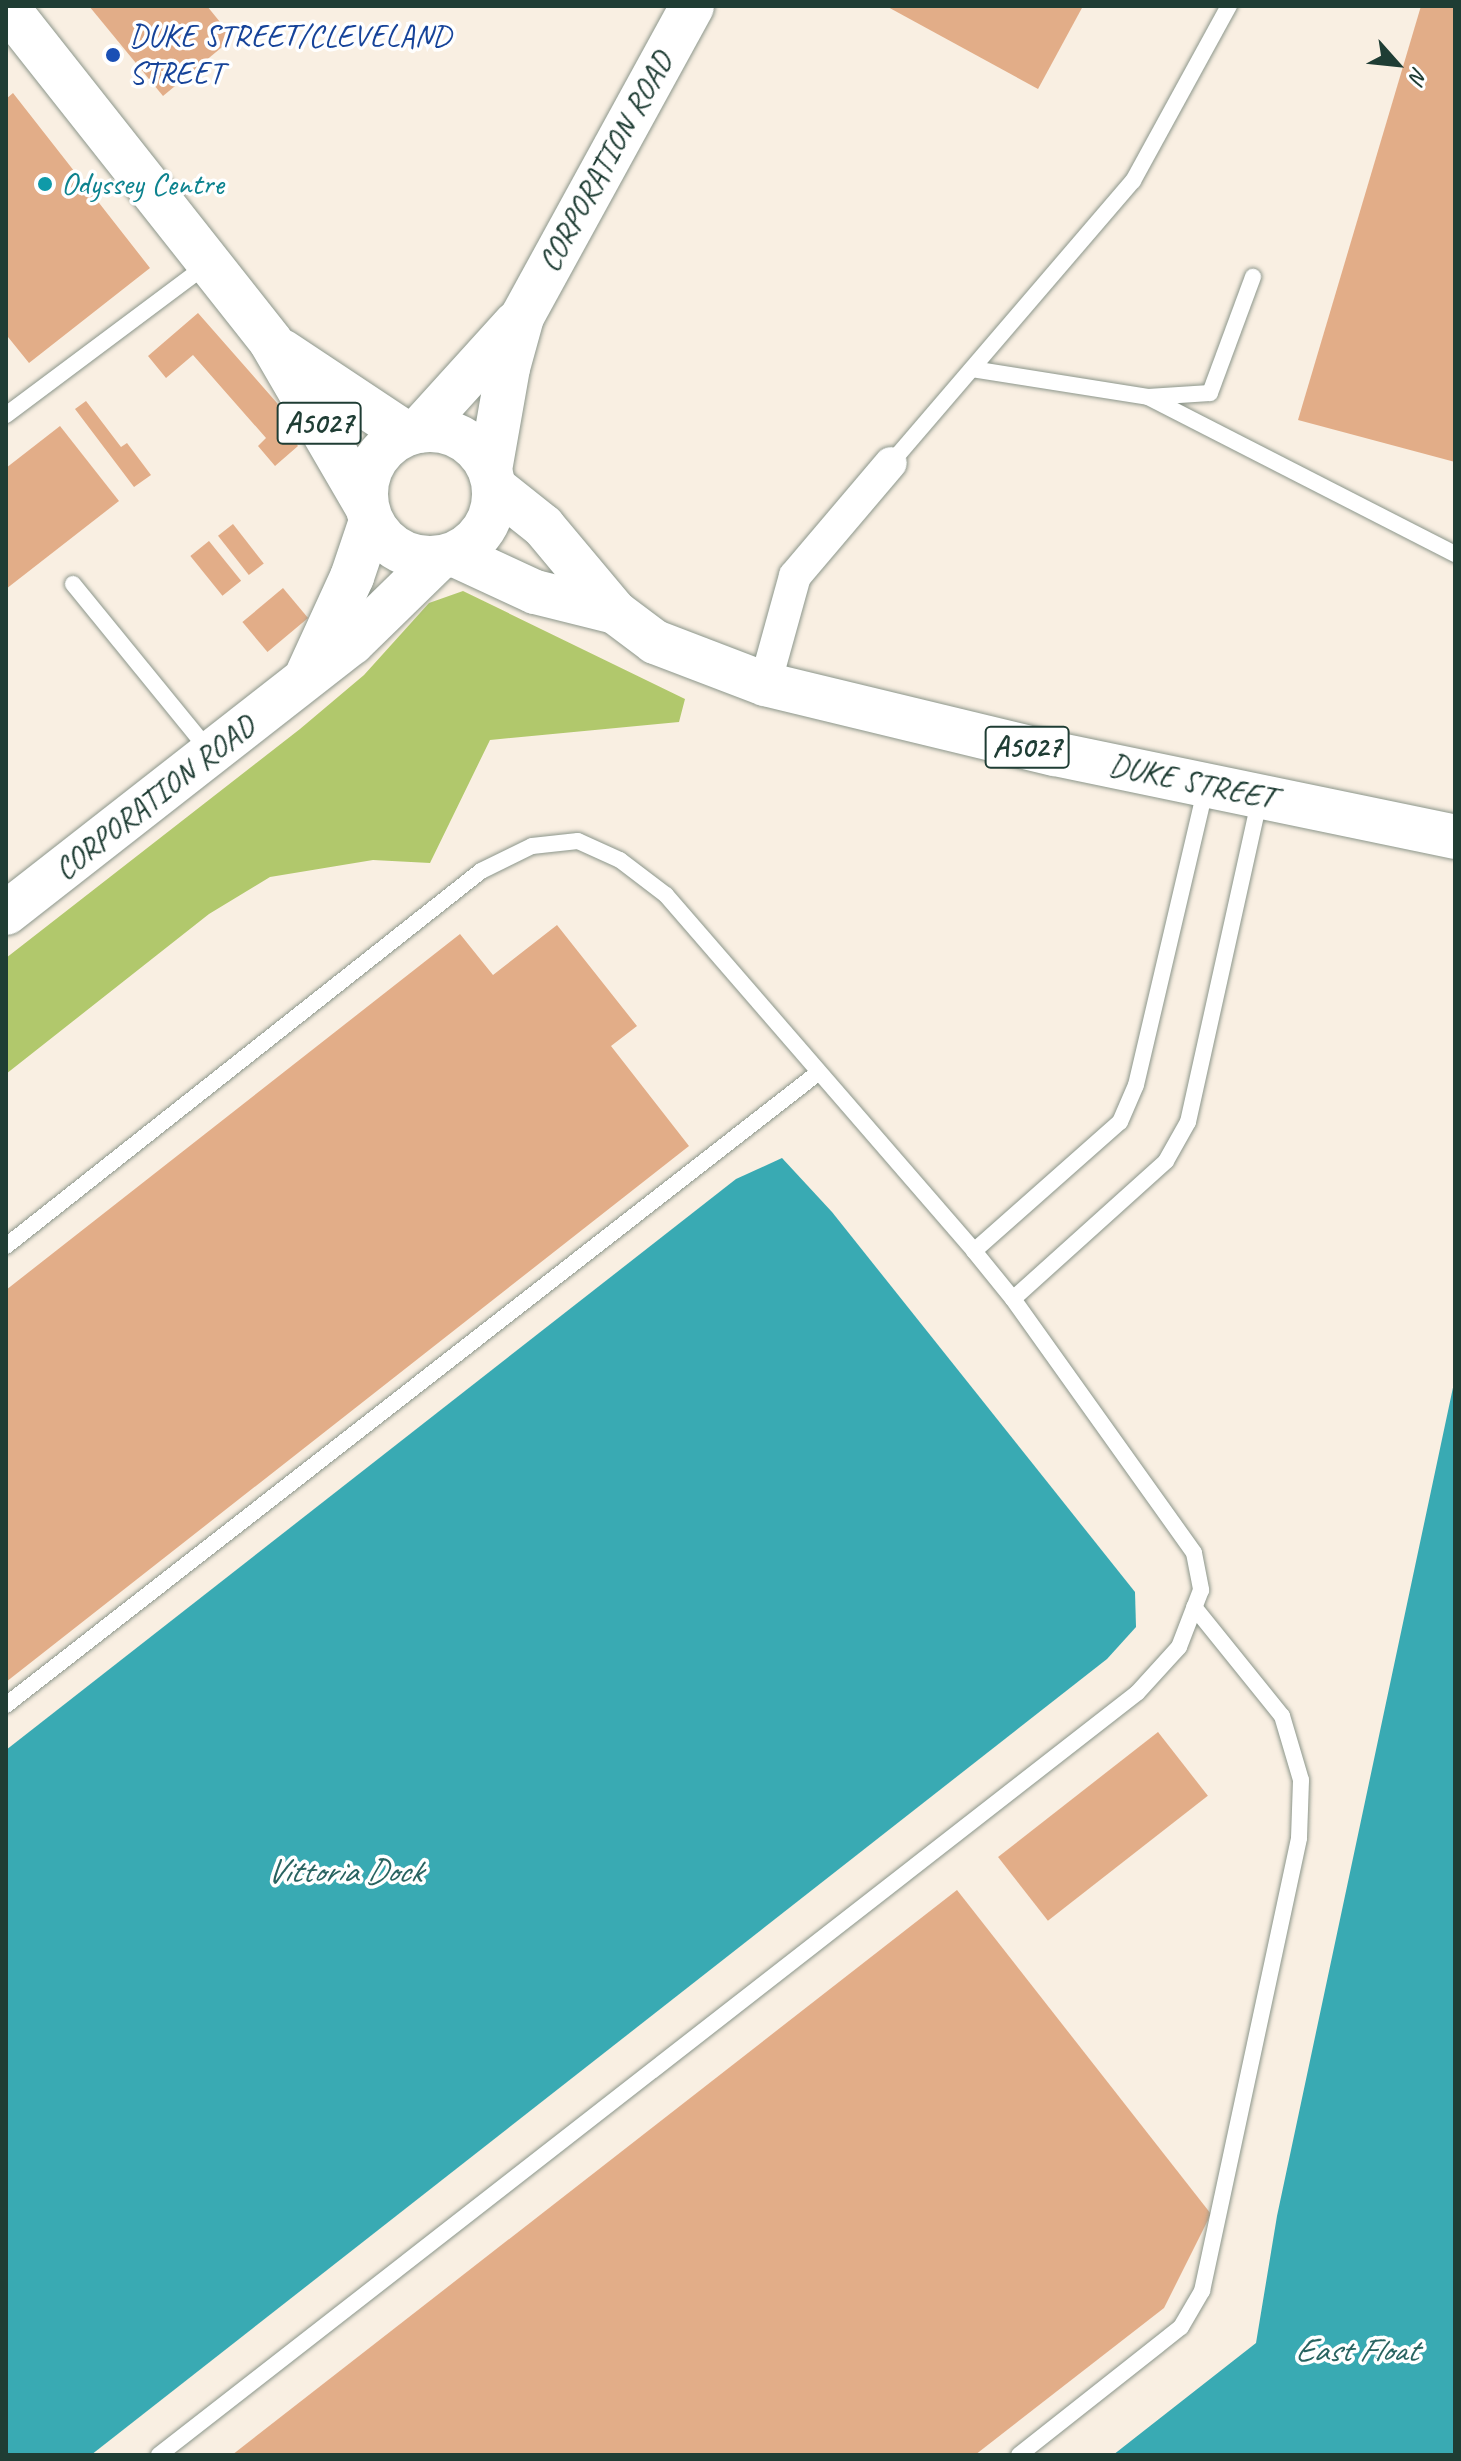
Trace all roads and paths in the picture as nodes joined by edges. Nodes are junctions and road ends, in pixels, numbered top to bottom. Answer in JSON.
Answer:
{"nodes":[{"id":1,"x":6,"y":6,"type":"edge"},
{"id":2,"x":692,"y":6,"type":"edge"},
{"id":3,"x":1229,"y":6,"type":"edge"},
{"id":4,"x":209,"y":263,"type":"junction"},
{"id":5,"x":1253,"y":277,"type":"dead end"},
{"id":6,"x":522,"y":317,"type":"junction"},
{"id":7,"x":271,"y":342,"type":"junction"},
{"id":8,"x":972,"y":369,"type":"junction"},
{"id":9,"x":1148,"y":397,"type":"junction"},
{"id":10,"x":6,"y":415,"type":"edge"},
{"id":11,"x":412,"y":432,"type":"junction"},
{"id":12,"x":891,"y":463,"type":"joint"},
{"id":13,"x":492,"y":479,"type":"junction"},
{"id":14,"x":368,"y":513,"type":"junction"},
{"id":15,"x":1455,"y":554,"type":"edge"},
{"id":16,"x":446,"y":557,"type":"junction"},
{"id":17,"x":73,"y":584,"type":"dead end"},
{"id":18,"x":615,"y":612,"type":"junction"},
{"id":19,"x":303,"y":682,"type":"junction"},
{"id":20,"x":765,"y":684,"type":"junction"},
{"id":21,"x":211,"y":754,"type":"junction"},
{"id":22,"x":1206,"y":785,"type":"junction"},
{"id":23,"x":1260,"y":796,"type":"junction"},
{"id":24,"x":1455,"y":837,"type":"edge"},
{"id":25,"x":6,"y":913,"type":"edge"},
{"id":26,"x":819,"y":1072,"type":"junction"},
{"id":27,"x":6,"y":1246,"type":"edge"},
{"id":28,"x":974,"y":1251,"type":"junction"},
{"id":29,"x":1013,"y":1299,"type":"junction"},
{"id":30,"x":1194,"y":1607,"type":"junction"},
{"id":31,"x":6,"y":1705,"type":"edge"},
{"id":32,"x":159,"y":2455,"type":"edge"},
{"id":33,"x":1019,"y":2455,"type":"edge"}],
"edges":[{"from":1,"to":4,"type":"main road","number":"A5027"},
{"from":2,"to":6,"type":"main road","name":"CORPORATION ROAD"},
{"from":3,"to":8,"type":"lane"},
{"from":4,"to":7,"type":"main road","number":"A5027"},
{"from":4,"to":10,"type":"lane"},
{"from":5,"to":9,"type":"lane"},
{"from":6,"to":11,"type":"main road","name":"CORPORATION ROAD"},
{"from":6,"to":13,"type":"main road","name":"CORPORATION ROAD"},
{"from":7,"to":11,"type":"main road","number":"A5027"},
{"from":7,"to":14,"type":"main road","number":"A5027"},
{"from":8,"to":9,"type":"lane"},
{"from":8,"to":12,"type":"lane"},
{"from":9,"to":15,"type":"lane"},
{"from":11,"to":13,"type":"main road"},
{"from":11,"to":14,"type":"main road"},
{"from":12,"to":20,"type":"street"},
{"from":13,"to":16,"type":"main road"},
{"from":13,"to":18,"type":"main road","name":"DUKE STREET","number":"A5027"},
{"from":14,"to":16,"type":"main road"},
{"from":14,"to":19,"type":"main road","name":"CORPORATION ROAD"},
{"from":16,"to":18,"type":"main road","name":"DUKE STREET","number":"A5027"},
{"from":16,"to":19,"type":"main road","name":"CORPORATION ROAD"},
{"from":17,"to":21,"type":"lane"},
{"from":18,"to":20,"type":"main road","name":"DUKE STREET","number":"A5027"},
{"from":19,"to":21,"type":"main road","name":"CORPORATION ROAD"},
{"from":20,"to":22,"type":"main road","name":"DUKE STREET","number":"A5027"},
{"from":21,"to":25,"type":"main road","name":"CORPORATION ROAD"},
{"from":22,"to":23,"type":"main road","name":"DUKE STREET","number":"A5027"},
{"from":22,"to":28,"type":"lane"},
{"from":23,"to":24,"type":"main road","name":"DUKE STREET","number":"A5027"},
{"from":23,"to":29,"type":"lane"},
{"from":26,"to":27,"type":"lane"},
{"from":26,"to":28,"type":"lane"},
{"from":26,"to":31,"type":"lane"},
{"from":28,"to":29,"type":"lane"},
{"from":29,"to":30,"type":"lane"},
{"from":30,"to":32,"type":"lane"},
{"from":30,"to":33,"type":"lane"}]}
